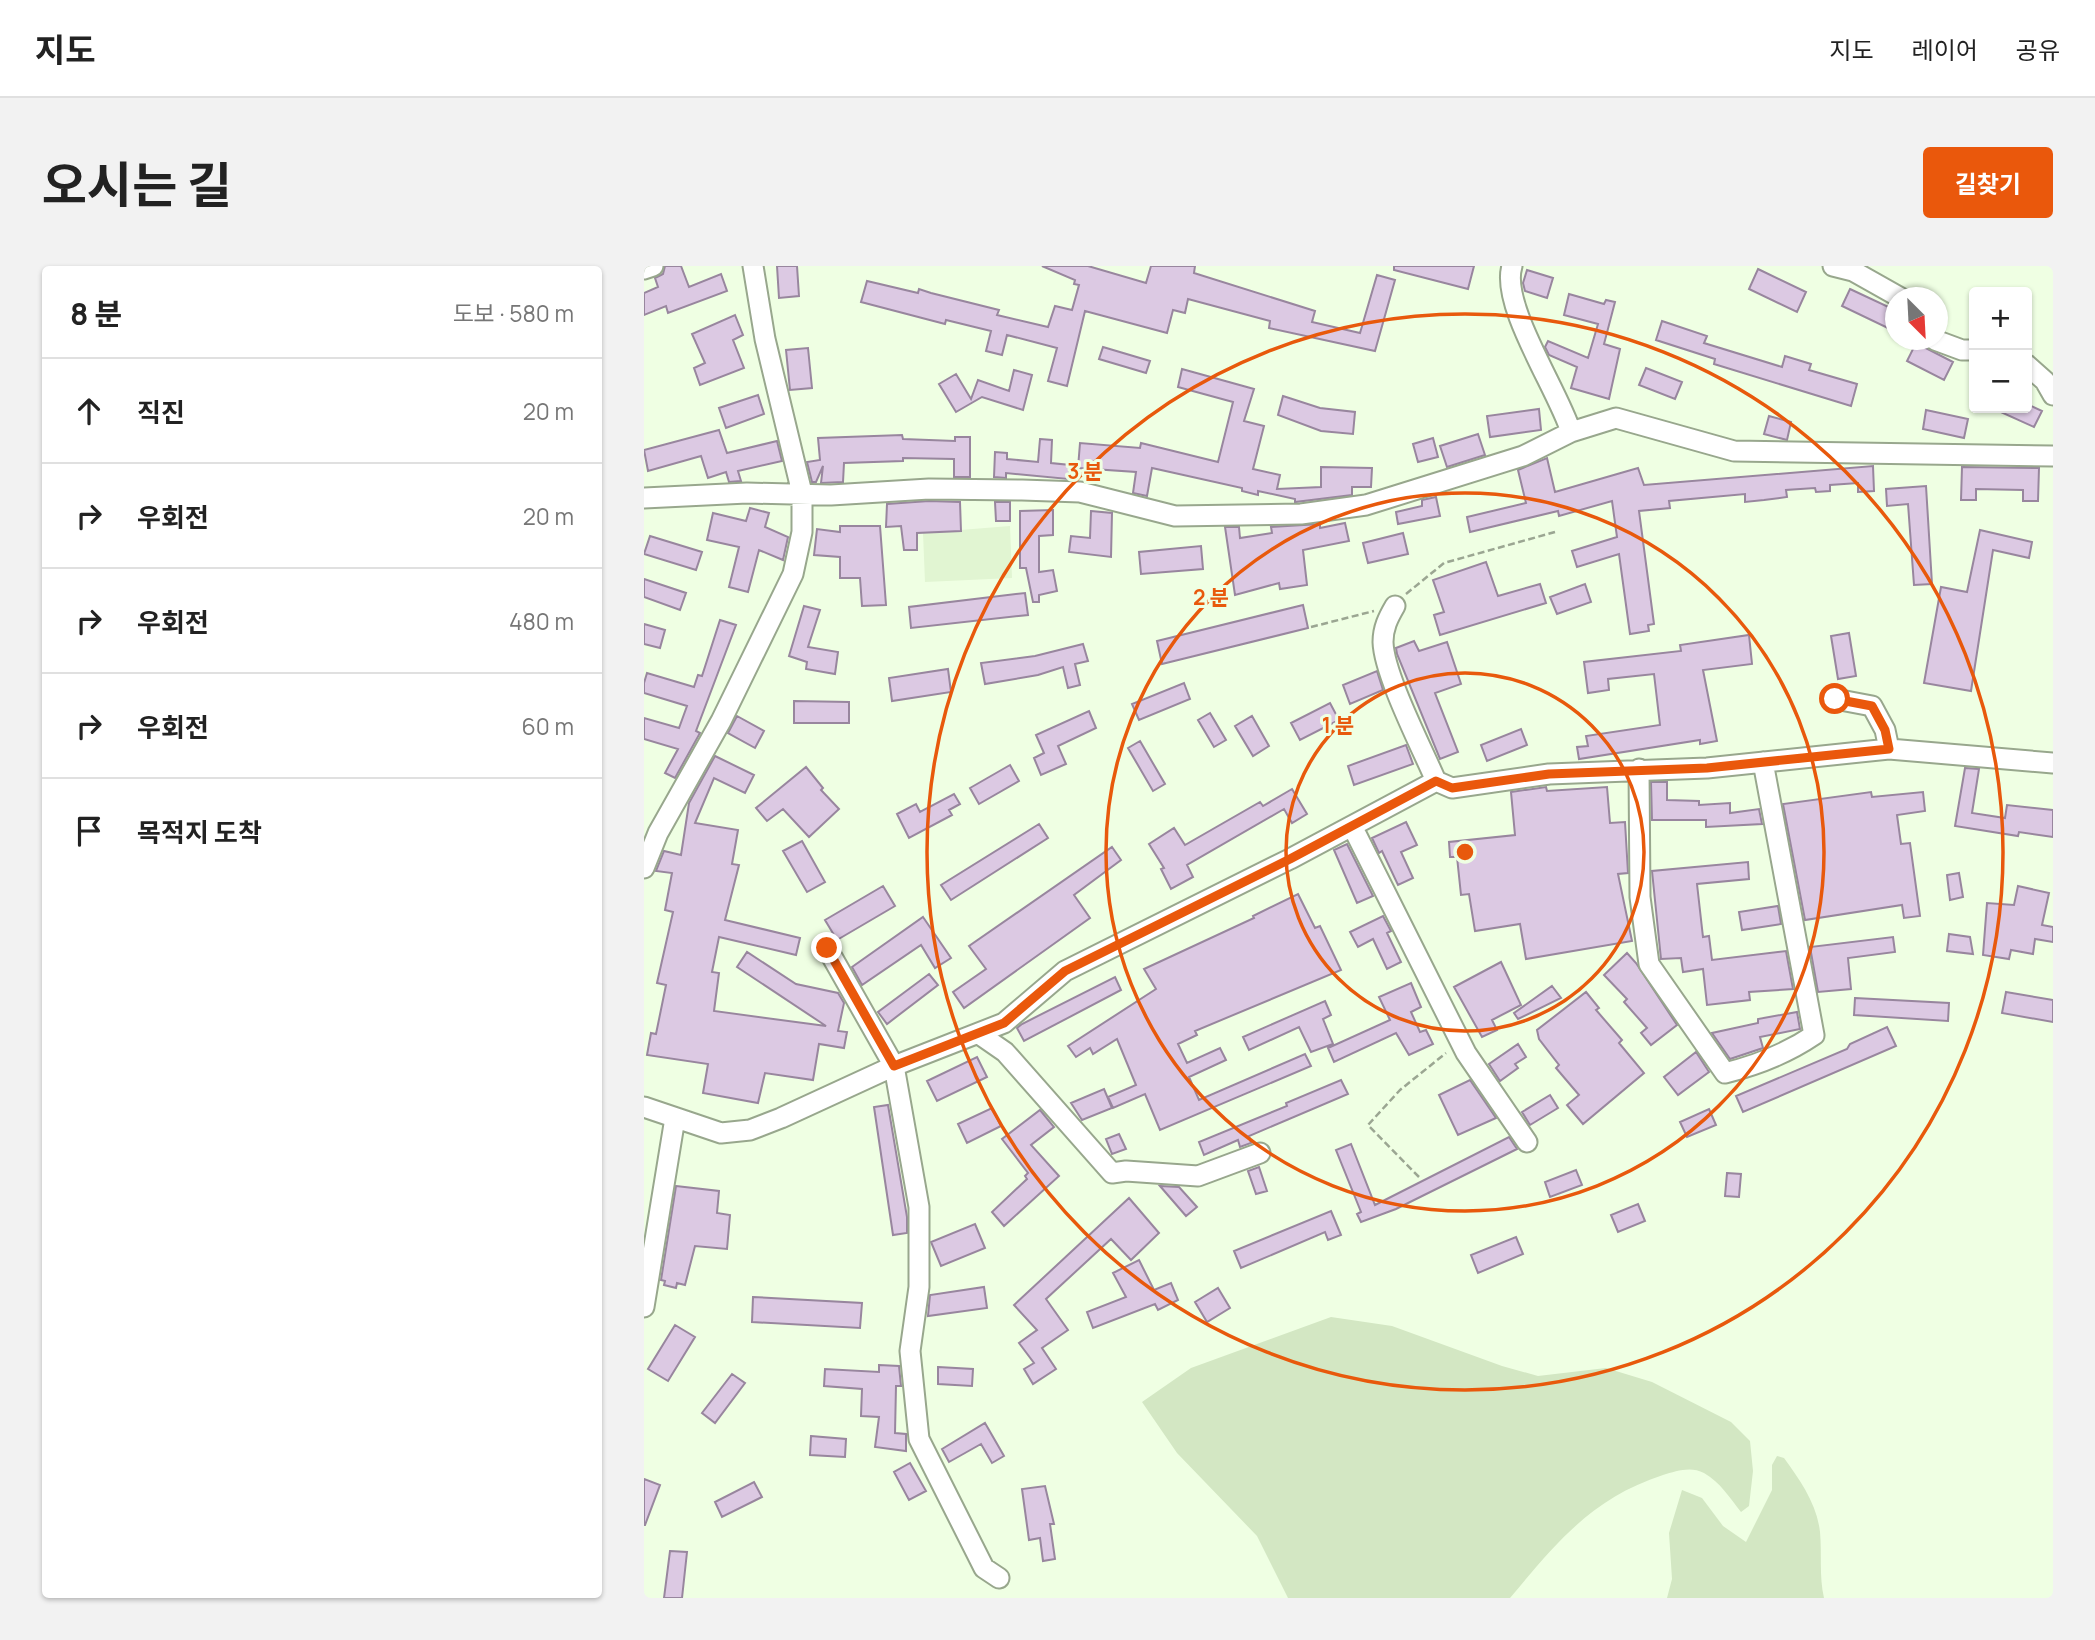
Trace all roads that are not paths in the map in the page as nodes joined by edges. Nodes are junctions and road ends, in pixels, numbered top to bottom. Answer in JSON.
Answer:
{"nodes":[{"id":1,"x":653,"y":266,"type":"edge"},
{"id":2,"x":753,"y":266,"type":"edge"},
{"id":3,"x":1512,"y":266,"type":"edge"},
{"id":4,"x":1833,"y":266,"type":"edge"},
{"id":5,"x":644,"y":269,"type":"edge"},
{"id":6,"x":1885,"y":289,"type":"edge"},
{"id":7,"x":1948,"y":345,"type":"edge"},
{"id":8,"x":1969,"y":350,"type":"edge"},
{"id":9,"x":2032,"y":369,"type":"edge"},
{"id":10,"x":2053,"y":395,"type":"edge"},
{"id":11,"x":1571,"y":432,"type":"junction"},
{"id":12,"x":2053,"y":456,"type":"edge"},
{"id":13,"x":802,"y":493,"type":"junction"},
{"id":14,"x":644,"y":498,"type":"edge"},
{"id":15,"x":1395,"y":606,"type":"road end"},
{"id":16,"x":1835,"y":699,"type":"dead end"},
{"id":17,"x":1889,"y":749,"type":"junction"},
{"id":18,"x":1763,"y":762,"type":"junction"},
{"id":19,"x":2053,"y":763,"type":"edge"},
{"id":20,"x":1639,"y":769,"type":"junction"},
{"id":21,"x":1436,"y":781,"type":"junction"},
{"id":22,"x":1352,"y":826,"type":"junction"},
{"id":23,"x":644,"y":868,"type":"edge"},
{"id":24,"x":827,"y":948,"type":"dead end"},
{"id":25,"x":979,"y":1034,"type":"junction"},
{"id":26,"x":894,"y":1066,"type":"junction"},
{"id":27,"x":644,"y":1107,"type":"edge"},
{"id":28,"x":675,"y":1118,"type":"junction"},
{"id":29,"x":1527,"y":1142,"type":"dead end"},
{"id":30,"x":1260,"y":1153,"type":"dead end"},
{"id":31,"x":644,"y":1307,"type":"edge"},
{"id":32,"x":999,"y":1578,"type":"dead end"}],
"edges":[{"from":1,"to":5,"type":"street"},
{"from":2,"to":13,"type":"street"},
{"from":3,"to":11,"type":"street"},
{"from":4,"to":6,"type":"street"},
{"from":7,"to":8,"type":"street"},
{"from":9,"to":10,"type":"street"},
{"from":11,"to":12,"type":"street"},
{"from":11,"to":13,"type":"street"},
{"from":13,"to":14,"type":"street"},
{"from":13,"to":23,"type":"street"},
{"from":15,"to":21,"type":"street"},
{"from":16,"to":17,"type":"street"},
{"from":17,"to":18,"type":"street"},
{"from":17,"to":19,"type":"street"},
{"from":18,"to":20,"type":"street"},
{"from":18,"to":20,"type":"street"},
{"from":20,"to":21,"type":"street"},
{"from":21,"to":22,"type":"street"},
{"from":22,"to":25,"type":"street"},
{"from":22,"to":29,"type":"street"},
{"from":24,"to":26,"type":"street"},
{"from":25,"to":26,"type":"street"},
{"from":25,"to":30,"type":"street"},
{"from":26,"to":28,"type":"street"},
{"from":26,"to":32,"type":"street"},
{"from":27,"to":28,"type":"street"},
{"from":28,"to":31,"type":"street"}]}
